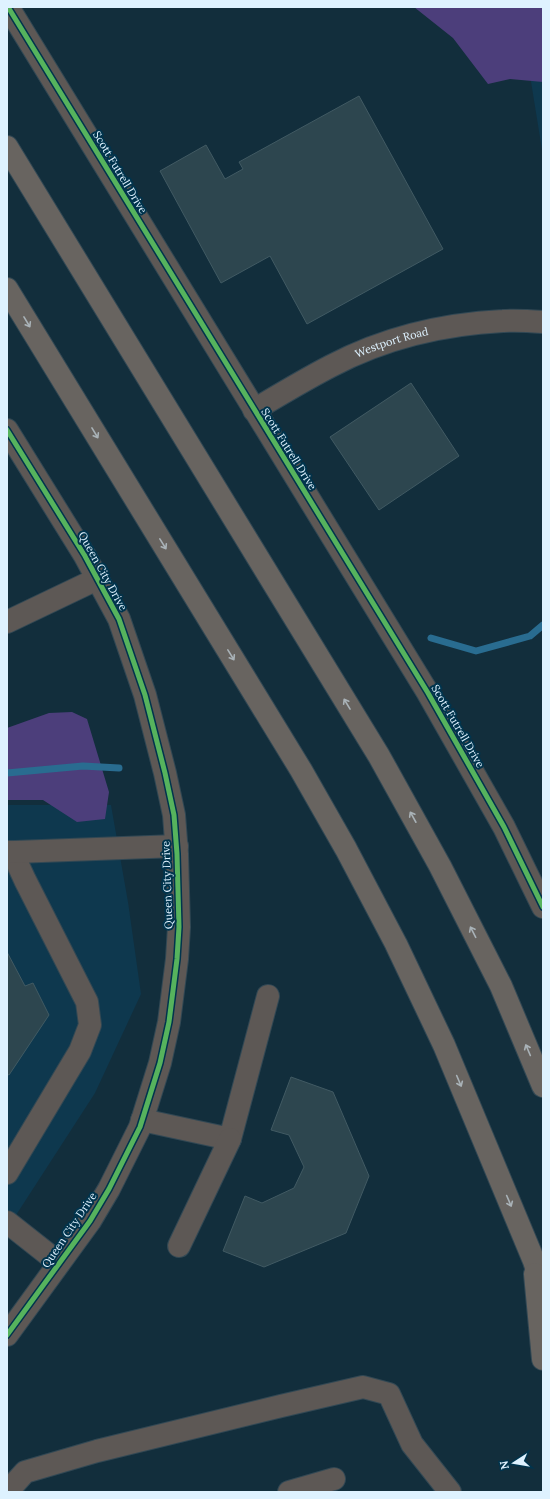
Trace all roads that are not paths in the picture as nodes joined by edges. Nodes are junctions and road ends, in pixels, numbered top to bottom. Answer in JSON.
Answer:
{"nodes":[{"id":1,"x":8,"y":7,"type":"edge"},
{"id":2,"x":7,"y":147,"type":"edge"},
{"id":3,"x":7,"y":289,"type":"edge"},
{"id":4,"x":543,"y":322,"type":"edge"},
{"id":5,"x":254,"y":410,"type":"junction"},
{"id":6,"x":7,"y":430,"type":"edge"},
{"id":7,"x":97,"y":579,"type":"junction"},
{"id":8,"x":7,"y":622,"type":"edge"},
{"id":9,"x":177,"y":846,"type":"junction"},
{"id":10,"x":11,"y":852,"type":"edge"},
{"id":11,"x":543,"y":905,"type":"edge"},
{"id":12,"x":268,"y":996,"type":"dead end"},
{"id":13,"x":543,"y":1086,"type":"edge"},
{"id":14,"x":142,"y":1120,"type":"junction"},
{"id":15,"x":230,"y":1139,"type":"junction"},
{"id":16,"x":7,"y":1174,"type":"edge"},
{"id":17,"x":7,"y":1222,"type":"edge"},
{"id":18,"x":179,"y":1246,"type":"dead end"},
{"id":19,"x":534,"y":1261,"type":"junction"},
{"id":20,"x":59,"y":1263,"type":"junction"},
{"id":21,"x":543,"y":1289,"type":"edge"},
{"id":22,"x":7,"y":1335,"type":"edge"},
{"id":23,"x":543,"y":1359,"type":"edge"},
{"id":24,"x":334,"y":1478,"type":"dead end"},
{"id":25,"x":7,"y":1492,"type":"edge"},
{"id":26,"x":289,"y":1492,"type":"edge"},
{"id":27,"x":450,"y":1492,"type":"edge"}],
"edges":[{"from":1,"to":5,"type":"street","name":"Scott Futrell Drive"},
{"from":13,"to":2,"type":"highway","one_way":true},
{"from":3,"to":19,"type":"highway","one_way":true},
{"from":4,"to":5,"type":"street","name":"Westport Road"},
{"from":5,"to":11,"type":"street","name":"Scott Futrell Drive"},
{"from":6,"to":7,"type":"street","name":"Queen City Drive"},
{"from":7,"to":8,"type":"street"},
{"from":7,"to":9,"type":"street","name":"Queen City Drive"},
{"from":9,"to":10,"type":"street"},
{"from":9,"to":14,"type":"street","name":"Queen City Drive"},
{"from":10,"to":16,"type":"street"},
{"from":12,"to":15,"type":"street"},
{"from":14,"to":15,"type":"street"},
{"from":14,"to":20,"type":"street","name":"Queen City Drive"},
{"from":15,"to":18,"type":"street"},
{"from":17,"to":20,"type":"street"},
{"from":19,"to":21,"type":"highway"},
{"from":19,"to":23,"type":"highway"},
{"from":20,"to":22,"type":"street","name":"Queen City Drive"},
{"from":24,"to":26,"type":"street"},
{"from":25,"to":27,"type":"street"}]}
